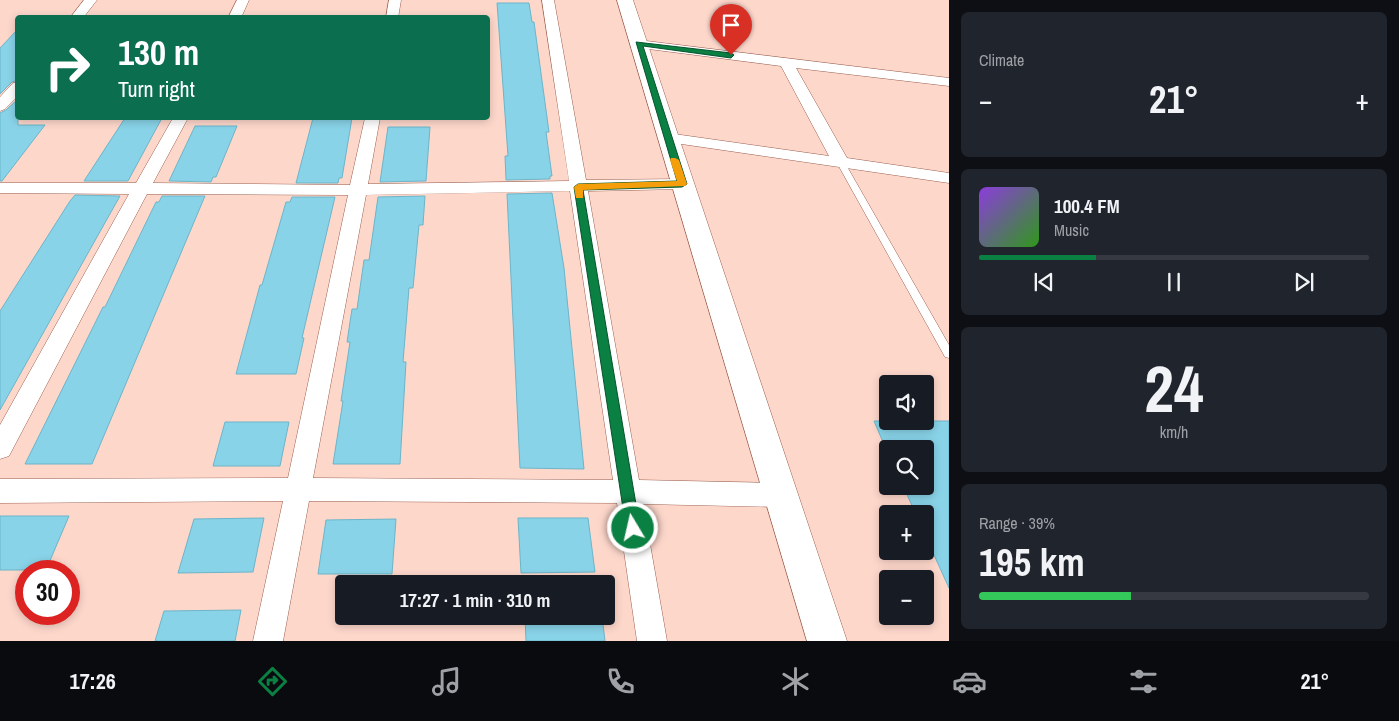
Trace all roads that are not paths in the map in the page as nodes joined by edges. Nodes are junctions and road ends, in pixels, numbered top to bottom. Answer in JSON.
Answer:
{"nodes":[{"id":1,"x":91,"y":0,"type":"edge"},
{"id":2,"x":244,"y":0,"type":"edge"},
{"id":3,"x":396,"y":0,"type":"edge"},
{"id":4,"x":548,"y":0,"type":"edge"},
{"id":5,"x":625,"y":0,"type":"edge"},
{"id":6,"x":78,"y":15,"type":"edge"},
{"id":7,"x":236,"y":15,"type":"edge"},
{"id":8,"x":393,"y":15,"type":"edge"},
{"id":9,"x":638,"y":44,"type":"junction"},
{"id":10,"x":786,"y":62,"type":"junction"},
{"id":11,"x":949,"y":82,"type":"edge"},
{"id":12,"x":15,"y":89,"type":"edge"},
{"id":13,"x":0,"y":106,"type":"edge"},
{"id":14,"x":179,"y":120,"type":"edge"},
{"id":15,"x":372,"y":120,"type":"edge"},
{"id":16,"x":667,"y":138,"type":"junction"},
{"id":17,"x":840,"y":163,"type":"junction"},
{"id":18,"x":949,"y":178,"type":"edge"},
{"id":19,"x":682,"y":184,"type":"junction"},
{"id":20,"x":578,"y":187,"type":"junction"},
{"id":21,"x":0,"y":188,"type":"edge"},
{"id":22,"x":141,"y":188,"type":"junction"},
{"id":23,"x":358,"y":190,"type":"junction"},
{"id":24,"x":949,"y":354,"type":"edge"},
{"id":25,"x":0,"y":448,"type":"edge"},
{"id":26,"x":298,"y":489,"type":"junction"},
{"id":27,"x":627,"y":490,"type":"junction"},
{"id":28,"x":0,"y":491,"type":"edge"},
{"id":29,"x":780,"y":495,"type":"junction"},
{"id":30,"x":268,"y":641,"type":"edge"},
{"id":31,"x":652,"y":641,"type":"edge"},
{"id":32,"x":827,"y":641,"type":"edge"}],
"edges":[{"from":1,"to":6,"type":"street"},
{"from":2,"to":7,"type":"street"},
{"from":3,"to":8,"type":"street"},
{"from":4,"to":20,"type":"street"},
{"from":5,"to":9,"type":"main road"},
{"from":9,"to":10,"type":"street"},
{"from":9,"to":16,"type":"main road"},
{"from":10,"to":11,"type":"street"},
{"from":10,"to":17,"type":"street"},
{"from":12,"to":13,"type":"street"},
{"from":14,"to":22,"type":"street"},
{"from":15,"to":23,"type":"street"},
{"from":16,"to":17,"type":"street"},
{"from":16,"to":19,"type":"main road"},
{"from":17,"to":18,"type":"street"},
{"from":17,"to":24,"type":"lane"},
{"from":19,"to":20,"type":"street"},
{"from":19,"to":29,"type":"main road"},
{"from":20,"to":23,"type":"street"},
{"from":20,"to":27,"type":"street"},
{"from":21,"to":22,"type":"street"},
{"from":22,"to":23,"type":"street"},
{"from":22,"to":25,"type":"street"},
{"from":23,"to":26,"type":"street"},
{"from":26,"to":27,"type":"street"},
{"from":26,"to":28,"type":"street"},
{"from":26,"to":30,"type":"street"},
{"from":27,"to":29,"type":"street"},
{"from":27,"to":31,"type":"street"},
{"from":29,"to":32,"type":"main road"}]}
